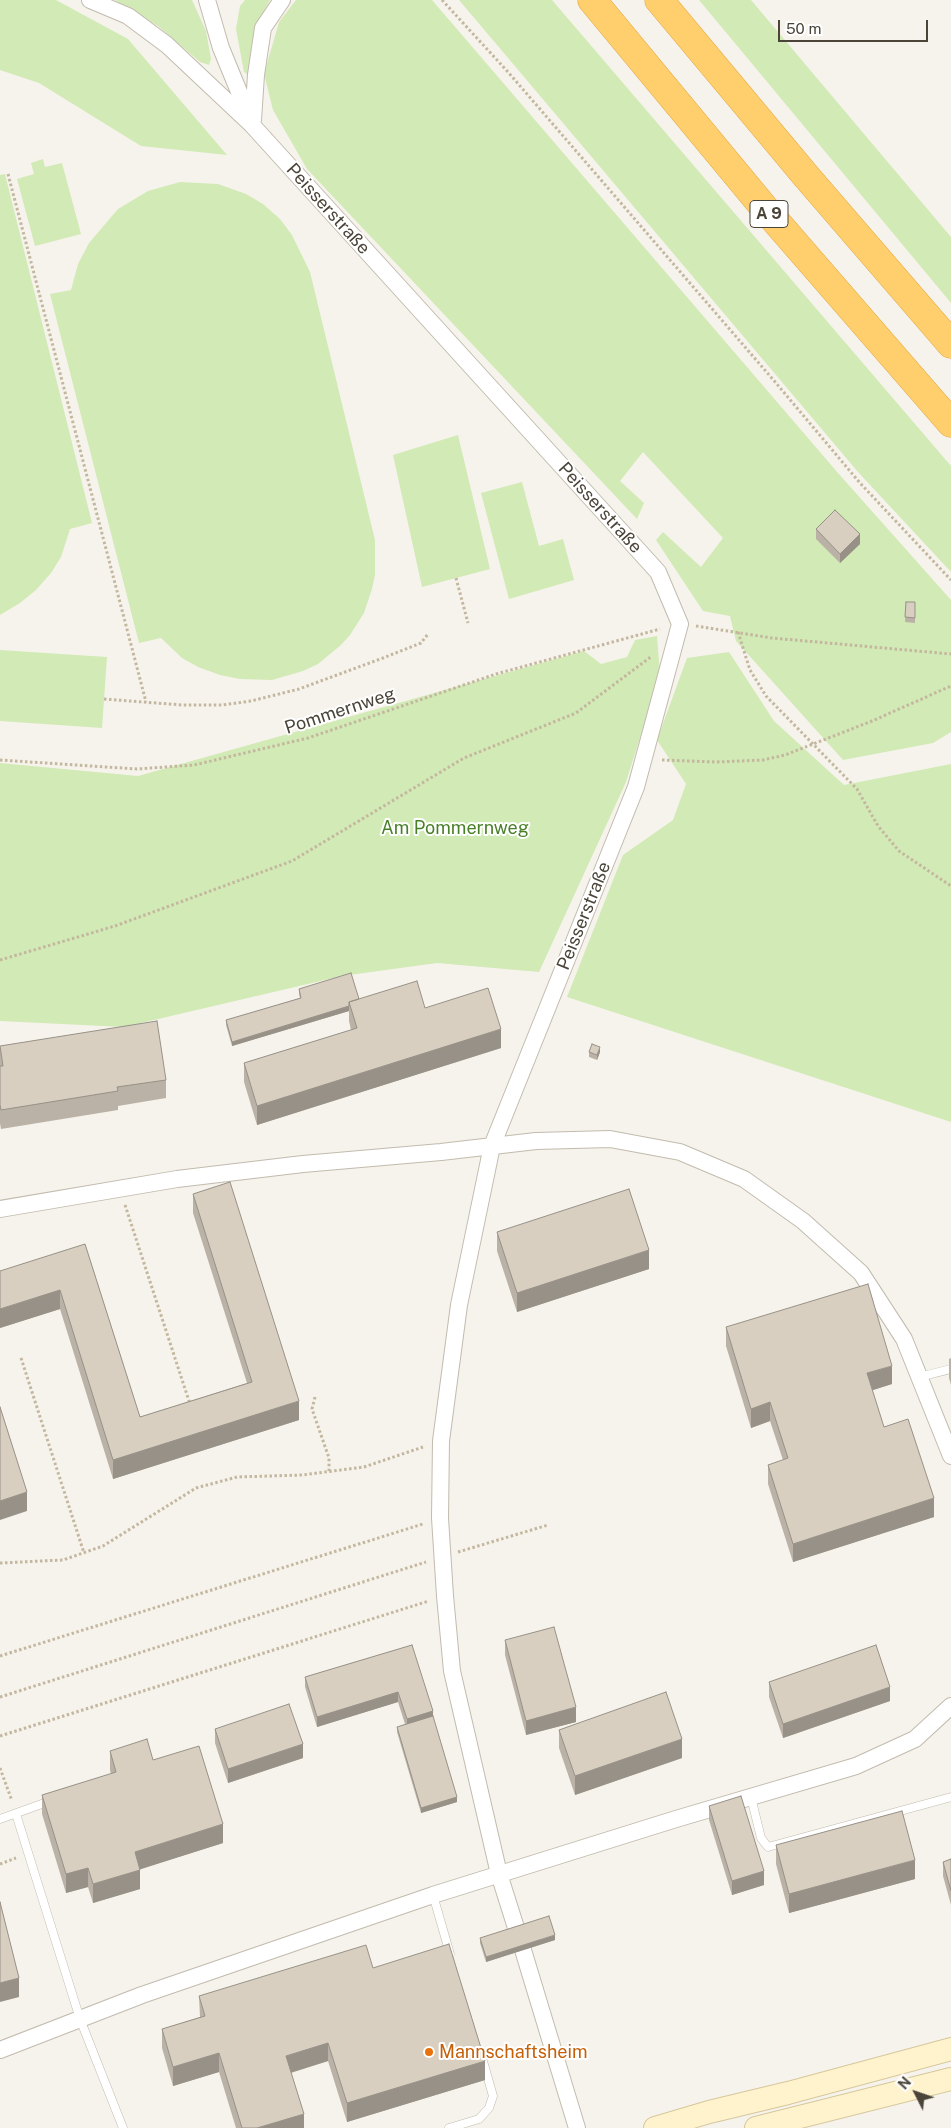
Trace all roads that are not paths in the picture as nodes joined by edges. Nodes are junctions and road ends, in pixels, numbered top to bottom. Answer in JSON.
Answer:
{"nodes":[{"id":1,"x":90,"y":0,"type":"edge"},
{"id":2,"x":207,"y":0,"type":"edge"},
{"id":3,"x":282,"y":0,"type":"edge"},
{"id":4,"x":592,"y":0,"type":"edge"},
{"id":5,"x":659,"y":0,"type":"edge"},
{"id":6,"x":252,"y":125,"type":"junction"},
{"id":7,"x":951,"y":344,"type":"edge"},
{"id":8,"x":951,"y":423,"type":"edge"},
{"id":9,"x":492,"y":1146,"type":"junction"},
{"id":10,"x":0,"y":1209,"type":"edge"},
{"id":11,"x":951,"y":1369,"type":"edge"},
{"id":12,"x":919,"y":1377,"type":"junction"},
{"id":13,"x":951,"y":1456,"type":"edge"},
{"id":14,"x":951,"y":1706,"type":"edge"},
{"id":15,"x":61,"y":1797,"type":"edge"},
{"id":16,"x":751,"y":1797,"type":"junction"},
{"id":17,"x":951,"y":1797,"type":"edge"},
{"id":18,"x":16,"y":1814,"type":"junction"},
{"id":19,"x":0,"y":1819,"type":"edge"},
{"id":20,"x":499,"y":1874,"type":"junction"},
{"id":21,"x":433,"y":1895,"type":"junction"},
{"id":22,"x":517,"y":1931,"type":"edge"},
{"id":23,"x":523,"y":1950,"type":"edge"},
{"id":24,"x":453,"y":1962,"type":"edge"},
{"id":25,"x":80,"y":2019,"type":"junction"},
{"id":26,"x":479,"y":2048,"type":"edge"},
{"id":27,"x":951,"y":2049,"type":"edge"},
{"id":28,"x":0,"y":2050,"type":"edge"},
{"id":29,"x":951,"y":2080,"type":"edge"},
{"id":30,"x":123,"y":2128,"type":"edge"},
{"id":31,"x":448,"y":2128,"type":"edge"},
{"id":32,"x":576,"y":2128,"type":"edge"},
{"id":33,"x":655,"y":2128,"type":"edge"},
{"id":34,"x":756,"y":2128,"type":"edge"}],
"edges":[{"from":1,"to":6,"type":"street","name":"Peisserstraße"},
{"from":2,"to":6,"type":"street","name":"Peisserstraße"},
{"from":3,"to":6,"type":"street"},
{"from":4,"to":8,"type":"highway","number":"A 9"},
{"from":5,"to":7,"type":"highway"},
{"from":6,"to":9,"type":"street","name":"Peisserstraße"},
{"from":9,"to":10,"type":"street"},
{"from":9,"to":12,"type":"street"},
{"from":9,"to":20,"type":"street","name":"Peisserstraße"},
{"from":11,"to":12,"type":"lane"},
{"from":12,"to":13,"type":"street"},
{"from":14,"to":16,"type":"street"},
{"from":15,"to":18,"type":"lane"},
{"from":16,"to":17,"type":"lane"},
{"from":16,"to":20,"type":"street"},
{"from":18,"to":19,"type":"lane"},
{"from":18,"to":25,"type":"lane"},
{"from":20,"to":21,"type":"street"},
{"from":20,"to":22,"type":"street","name":"Peisserstraße"},
{"from":21,"to":24,"type":"lane"},
{"from":21,"to":25,"type":"street"},
{"from":23,"to":32,"type":"street"},
{"from":25,"to":28,"type":"street"},
{"from":25,"to":30,"type":"lane"},
{"from":26,"to":31,"type":"lane"},
{"from":27,"to":33,"type":"main road"},
{"from":29,"to":34,"type":"main road"}]}
